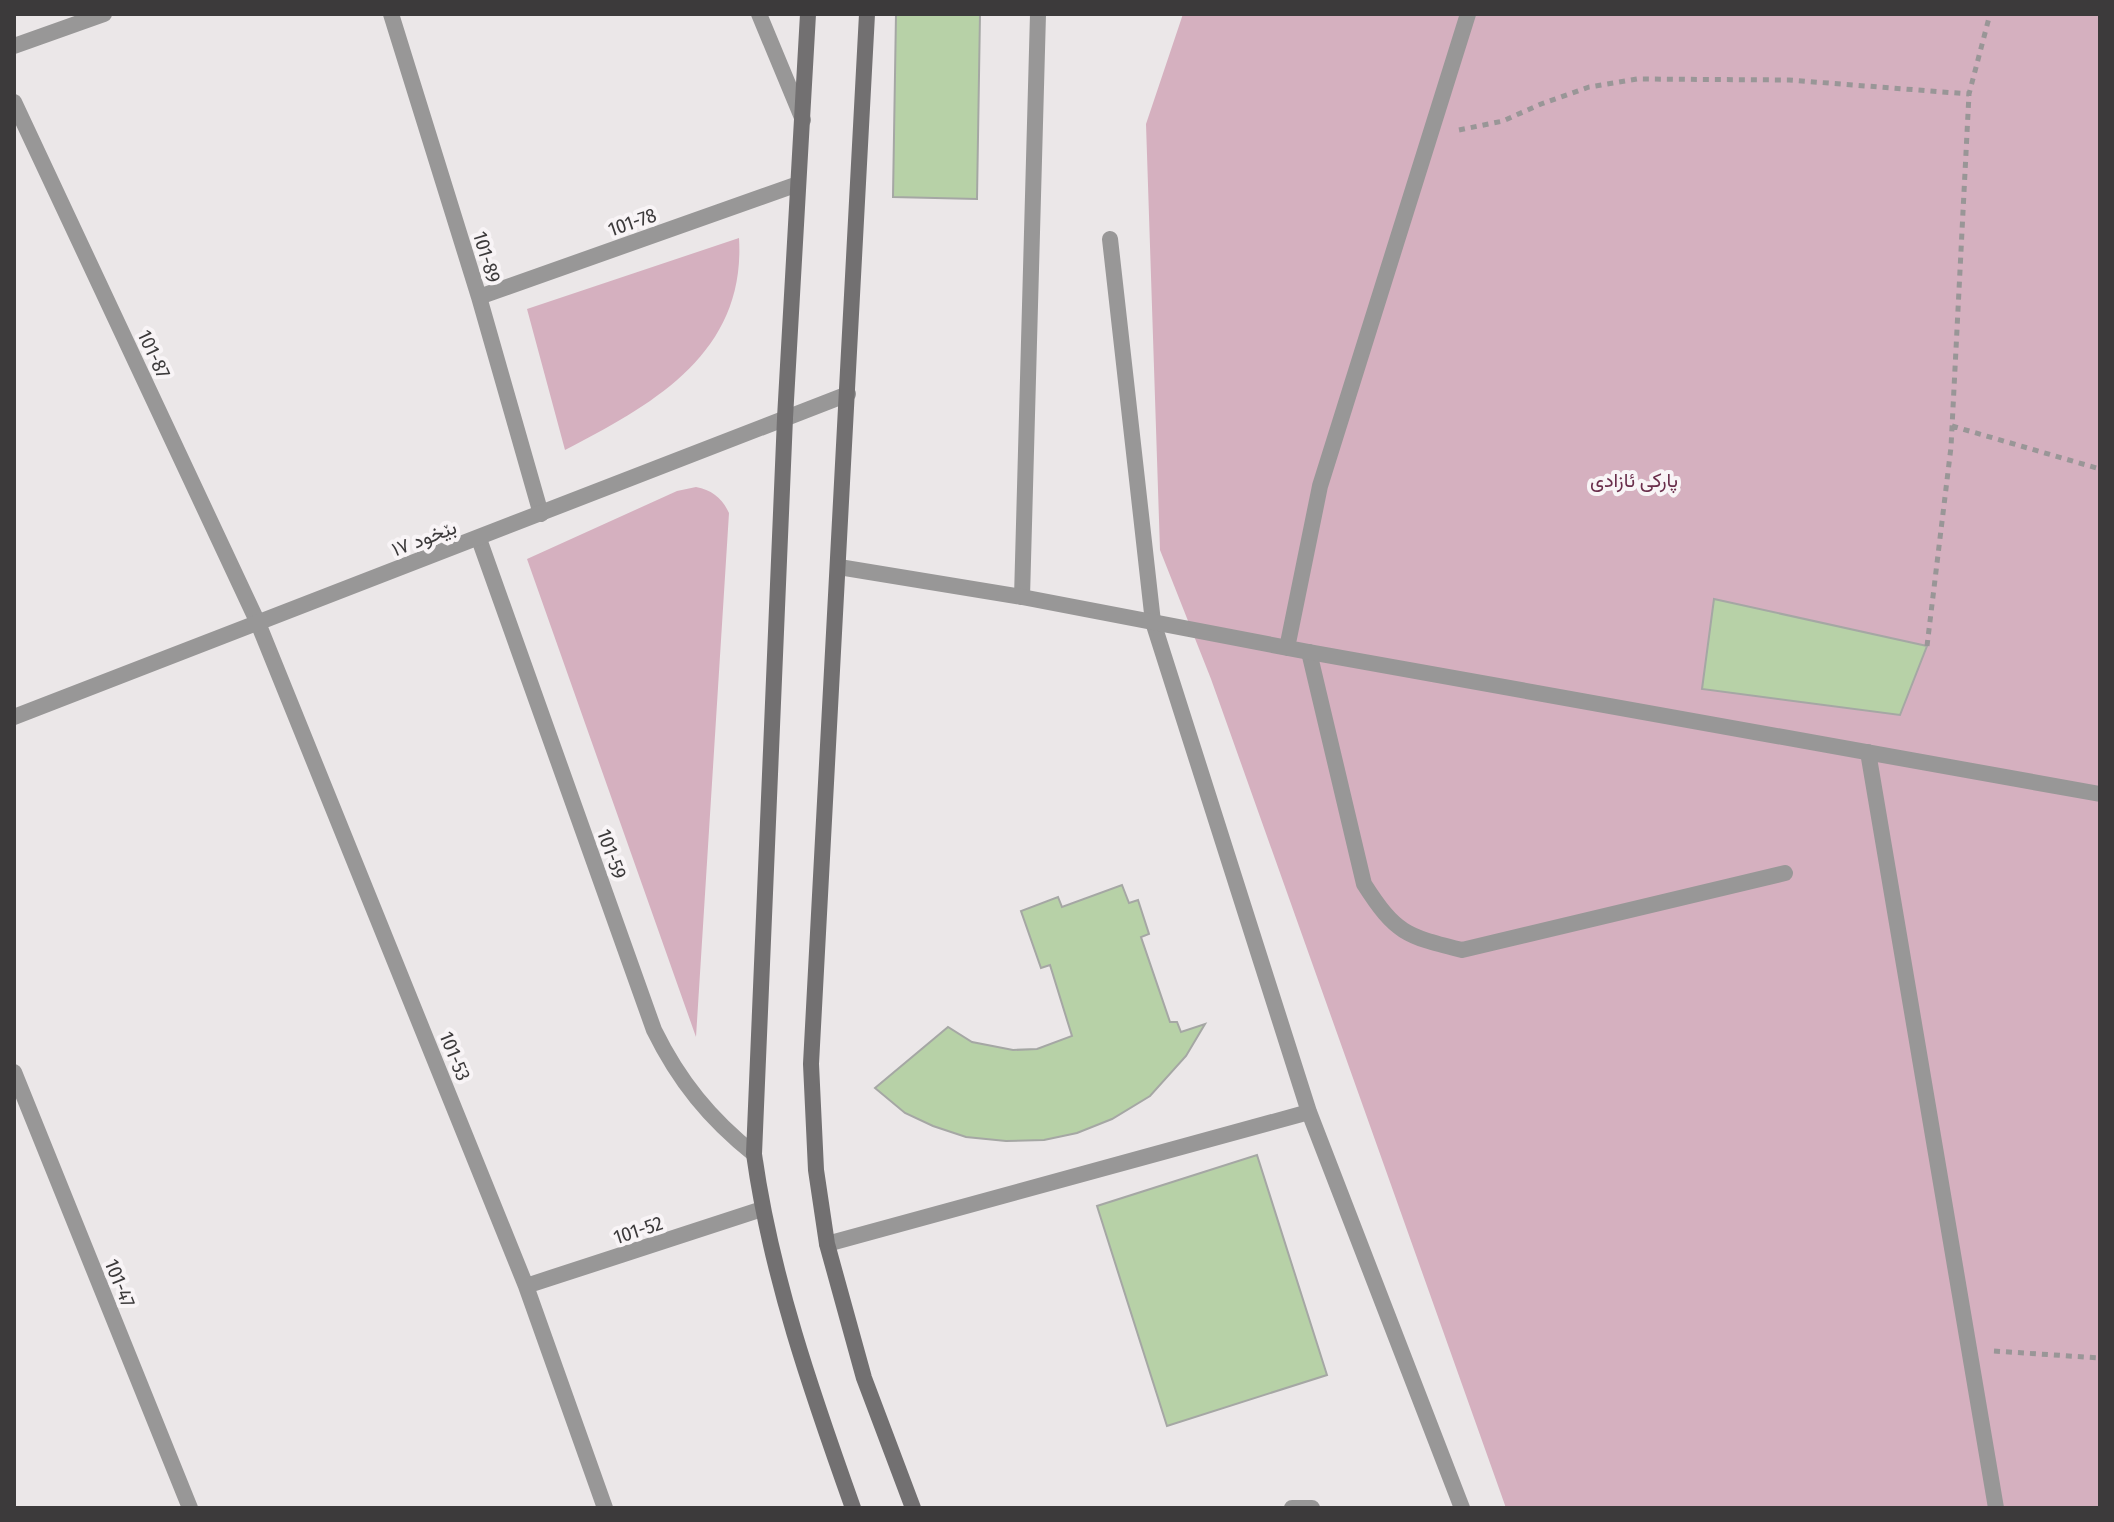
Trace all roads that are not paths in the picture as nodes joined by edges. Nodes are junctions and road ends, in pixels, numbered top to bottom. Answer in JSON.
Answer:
{"nodes":[{"id":1,"x":104,"y":14,"type":"edge"},
{"id":2,"x":391,"y":14,"type":"edge"},
{"id":3,"x":759,"y":14,"type":"edge"},
{"id":4,"x":808,"y":14,"type":"edge"},
{"id":5,"x":867,"y":14,"type":"edge"},
{"id":6,"x":1038,"y":14,"type":"edge"},
{"id":7,"x":1468,"y":14,"type":"edge"},
{"id":8,"x":14,"y":46,"type":"edge"},
{"id":9,"x":14,"y":102,"type":"edge"},
{"id":10,"x":803,"y":121,"type":"junction"},
{"id":11,"x":798,"y":184,"type":"junction"},
{"id":12,"x":1110,"y":239,"type":"dead end"},
{"id":13,"x":479,"y":297,"type":"junction"},
{"id":14,"x":848,"y":394,"type":"junction"},
{"id":15,"x":785,"y":418,"type":"junction"},
{"id":16,"x":541,"y":514,"type":"junction"},
{"id":17,"x":479,"y":539,"type":"junction"},
{"id":18,"x":839,"y":567,"type":"junction"},
{"id":19,"x":1022,"y":597,"type":"junction"},
{"id":20,"x":1153,"y":622,"type":"junction"},
{"id":21,"x":258,"y":623,"type":"junction"},
{"id":22,"x":1287,"y":648,"type":"junction"},
{"id":23,"x":1309,"y":652,"type":"junction"},
{"id":24,"x":14,"y":717,"type":"edge"},
{"id":25,"x":1868,"y":752,"type":"junction"},
{"id":26,"x":2100,"y":794,"type":"edge"},
{"id":27,"x":1785,"y":873,"type":"dead end"},
{"id":28,"x":14,"y":1072,"type":"edge"},
{"id":29,"x":1309,"y":1112,"type":"junction"},
{"id":30,"x":754,"y":1154,"type":"junction"},
{"id":31,"x":762,"y":1209,"type":"junction"},
{"id":32,"x":827,"y":1244,"type":"junction"},
{"id":33,"x":526,"y":1286,"type":"junction"},
{"id":34,"x":190,"y":1508,"type":"edge"},
{"id":35,"x":605,"y":1508,"type":"edge"},
{"id":36,"x":853,"y":1508,"type":"edge"},
{"id":37,"x":913,"y":1508,"type":"edge"},
{"id":38,"x":1292,"y":1508,"type":"edge"},
{"id":39,"x":1312,"y":1508,"type":"edge"},
{"id":40,"x":1462,"y":1508,"type":"edge"},
{"id":41,"x":1996,"y":1508,"type":"edge"}],
"edges":[{"from":1,"to":8,"type":"street"},
{"from":2,"to":13,"type":"street","name":"101-89"},
{"from":3,"to":10,"type":"street"},
{"from":4,"to":10,"type":"main road"},
{"from":5,"to":14,"type":"main road"},
{"from":6,"to":19,"type":"street"},
{"from":7,"to":22,"type":"street"},
{"from":9,"to":21,"type":"street","name":"101-87"},
{"from":10,"to":11,"type":"main road"},
{"from":11,"to":13,"type":"street","name":"101-78"},
{"from":11,"to":15,"type":"main road"},
{"from":12,"to":20,"type":"street"},
{"from":13,"to":16,"type":"street","name":"101-89"},
{"from":14,"to":15,"type":"street","name":"بێخود ١٧"},
{"from":14,"to":18,"type":"main road"},
{"from":15,"to":16,"type":"street","name":"بێخود ١٧"},
{"from":15,"to":30,"type":"main road"},
{"from":16,"to":17,"type":"street","name":"بێخود ١٧"},
{"from":17,"to":21,"type":"street","name":"بێخود ١٧"},
{"from":17,"to":30,"type":"street","name":"101-59"},
{"from":18,"to":19,"type":"street"},
{"from":18,"to":32,"type":"main road"},
{"from":19,"to":20,"type":"street"},
{"from":20,"to":22,"type":"street"},
{"from":20,"to":29,"type":"street"},
{"from":21,"to":24,"type":"street","name":"بێخود ١٧"},
{"from":21,"to":33,"type":"street","name":"101-53"},
{"from":22,"to":23,"type":"street"},
{"from":23,"to":25,"type":"street"},
{"from":23,"to":27,"type":"street"},
{"from":25,"to":26,"type":"street"},
{"from":25,"to":41,"type":"street"},
{"from":28,"to":34,"type":"street","name":"101-47"},
{"from":29,"to":32,"type":"street"},
{"from":29,"to":40,"type":"street"},
{"from":30,"to":31,"type":"main road"},
{"from":31,"to":33,"type":"street","name":"101-52"},
{"from":31,"to":36,"type":"main road"},
{"from":32,"to":37,"type":"main road"},
{"from":33,"to":35,"type":"street","name":"101-53"},
{"from":38,"to":39,"type":"street"}]}
